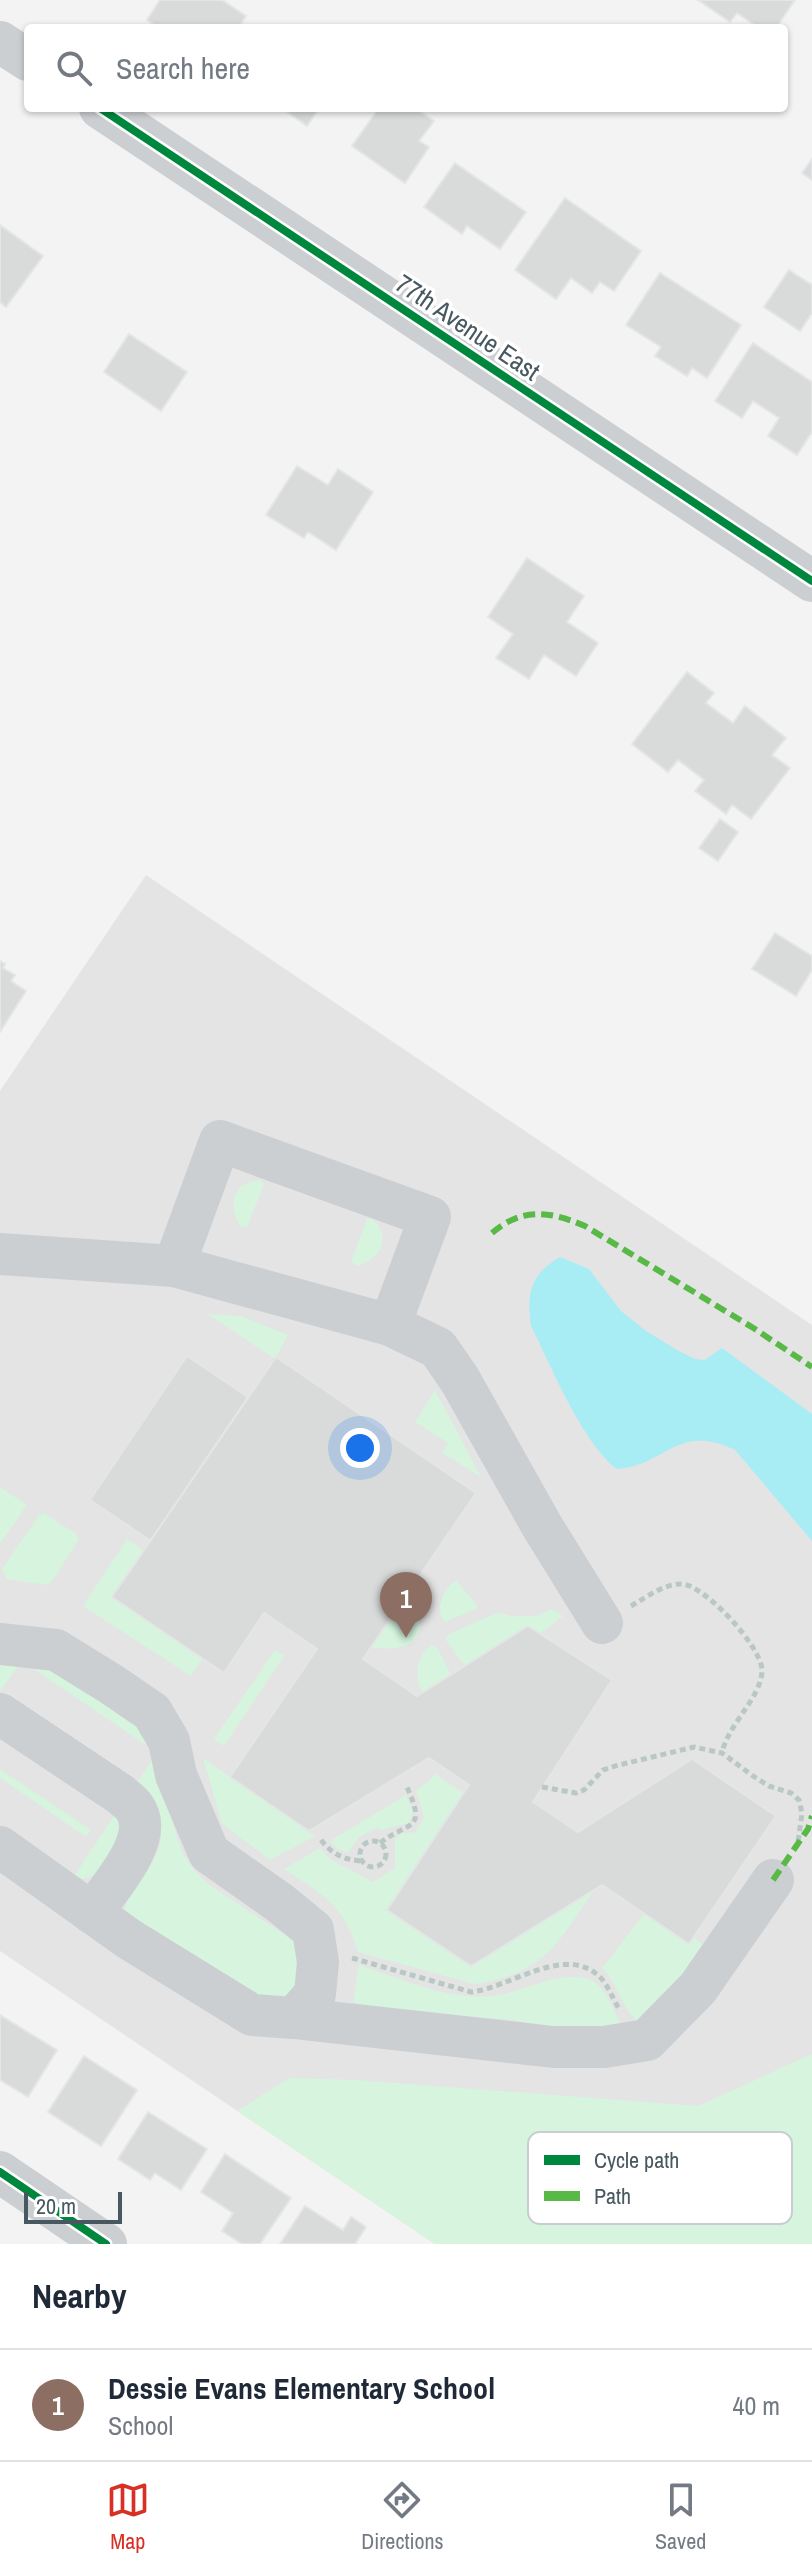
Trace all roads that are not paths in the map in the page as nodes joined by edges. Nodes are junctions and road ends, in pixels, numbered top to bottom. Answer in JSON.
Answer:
{"nodes":[{"id":1,"x":0,"y":42,"type":"edge"},
{"id":2,"x":24,"y":57,"type":"edge"},
{"id":3,"x":106,"y":112,"type":"edge"},
{"id":4,"x":812,"y":581,"type":"edge"},
{"id":5,"x":0,"y":1254,"type":"edge"},
{"id":6,"x":174,"y":1266,"type":"junction"},
{"id":7,"x":390,"y":1325,"type":"junction"},
{"id":8,"x":602,"y":1623,"type":"road end"},
{"id":9,"x":0,"y":1644,"type":"edge"},
{"id":10,"x":0,"y":1714,"type":"edge"},
{"id":11,"x":0,"y":1847,"type":"edge"},
{"id":12,"x":773,"y":1880,"type":"dead end"},
{"id":13,"x":92,"y":1913,"type":"junction"},
{"id":14,"x":294,"y":2018,"type":"junction"},
{"id":15,"x":0,"y":2172,"type":"edge"},
{"id":16,"x":106,"y":2244,"type":"edge"}],
"edges":[{"from":1,"to":2,"type":"street"},
{"from":3,"to":4,"type":"street","name":"77th Avenue East"},
{"from":5,"to":6,"type":"street"},
{"from":6,"to":7,"type":"street"},
{"from":6,"to":7,"type":"street"},
{"from":7,"to":8,"type":"street"},
{"from":9,"to":14,"type":"street"},
{"from":10,"to":13,"type":"street"},
{"from":11,"to":13,"type":"street"},
{"from":12,"to":14,"type":"street"},
{"from":13,"to":14,"type":"street"},
{"from":15,"to":16,"type":"street"}]}
